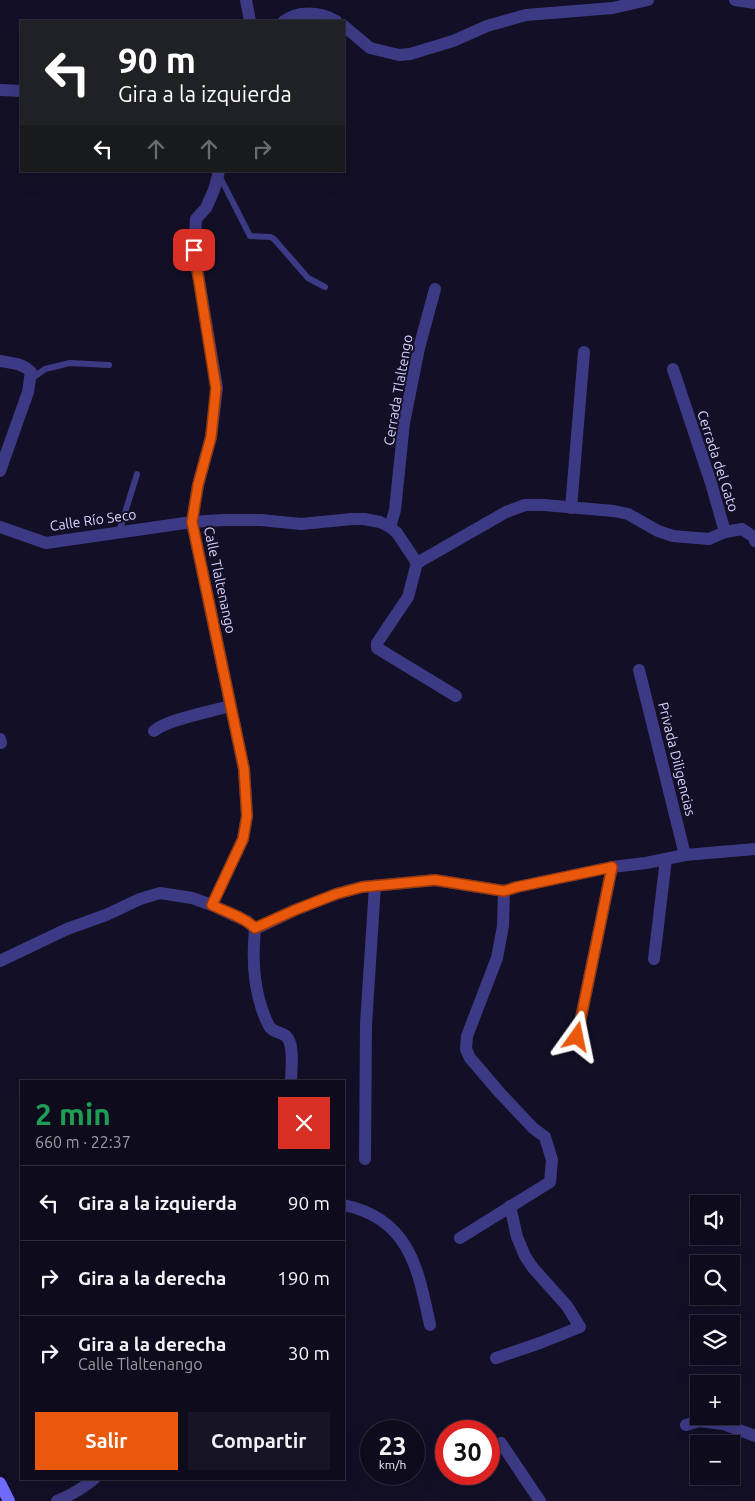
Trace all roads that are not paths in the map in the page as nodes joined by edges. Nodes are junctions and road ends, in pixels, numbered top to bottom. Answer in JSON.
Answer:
{"nodes":[{"id":1,"x":246,"y":0,"type":"edge"},
{"id":2,"x":648,"y":0,"type":"edge"},
{"id":3,"x":735,"y":0,"type":"edge"},
{"id":4,"x":755,"y":3,"type":"edge"},
{"id":5,"x":250,"y":20,"type":"edge"},
{"id":6,"x":286,"y":20,"type":"edge"},
{"id":7,"x":334,"y":20,"type":"edge"},
{"id":8,"x":345,"y":27,"type":"edge"},
{"id":9,"x":0,"y":90,"type":"edge"},
{"id":10,"x":20,"y":91,"type":"edge"},
{"id":11,"x":219,"y":173,"type":"edge"},
{"id":12,"x":325,"y":288,"type":"dead end"},
{"id":13,"x":435,"y":288,"type":"dead end"},
{"id":14,"x":584,"y":352,"type":"dead end"},
{"id":15,"x":0,"y":361,"type":"edge"},
{"id":16,"x":109,"y":364,"type":"dead end"},
{"id":17,"x":673,"y":369,"type":"dead end"},
{"id":18,"x":30,"y":376,"type":"junction"},
{"id":19,"x":0,"y":471,"type":"edge"},
{"id":20,"x":137,"y":474,"type":"dead end"},
{"id":21,"x":570,"y":508,"type":"junction"},
{"id":22,"x":192,"y":522,"type":"junction"},
{"id":23,"x":0,"y":527,"type":"edge"},
{"id":24,"x":390,"y":527,"type":"junction"},
{"id":25,"x":119,"y":532,"type":"junction"},
{"id":26,"x":725,"y":532,"type":"junction"},
{"id":27,"x":754,"y":537,"type":"edge"},
{"id":28,"x":755,"y":541,"type":"edge"},
{"id":29,"x":417,"y":563,"type":"junction"},
{"id":30,"x":639,"y":670,"type":"dead end"},
{"id":31,"x":456,"y":696,"type":"dead end"},
{"id":32,"x":230,"y":706,"type":"junction"},
{"id":33,"x":154,"y":731,"type":"dead end"},
{"id":34,"x":755,"y":849,"type":"edge"},
{"id":35,"x":686,"y":855,"type":"junction"},
{"id":36,"x":666,"y":859,"type":"junction"},
{"id":37,"x":612,"y":867,"type":"junction"},
{"id":38,"x":375,"y":886,"type":"junction"},
{"id":39,"x":504,"y":891,"type":"junction"},
{"id":40,"x":212,"y":905,"type":"junction"},
{"id":41,"x":255,"y":928,"type":"junction"},
{"id":42,"x":1,"y":958,"type":"edge"},
{"id":43,"x":654,"y":959,"type":"dead end"},
{"id":44,"x":577,"y":1037,"type":"dead end"},
{"id":45,"x":291,"y":1080,"type":"edge"},
{"id":46,"x":365,"y":1159,"type":"dead end"},
{"id":47,"x":345,"y":1205,"type":"edge"},
{"id":48,"x":510,"y":1206,"type":"junction"},
{"id":49,"x":460,"y":1238,"type":"dead end"},
{"id":50,"x":430,"y":1326,"type":"dead end"},
{"id":51,"x":496,"y":1358,"type":"dead end"},
{"id":52,"x":686,"y":1425,"type":"dead end"},
{"id":53,"x":755,"y":1436,"type":"edge"},
{"id":54,"x":501,"y":1443,"type":"dead end"},
{"id":55,"x":93,"y":1480,"type":"edge"},
{"id":56,"x":0,"y":1483,"type":"edge"},
{"id":57,"x":9,"y":1501,"type":"edge"},
{"id":58,"x":57,"y":1501,"type":"edge"},
{"id":59,"x":540,"y":1501,"type":"edge"}],
"edges":[{"from":1,"to":5,"type":"street"},
{"from":2,"to":8,"type":"street"},
{"from":3,"to":4,"type":"street"},
{"from":6,"to":7,"type":"street"},
{"from":9,"to":10,"type":"street"},
{"from":11,"to":12,"type":"lane"},
{"from":11,"to":22,"type":"street","name":"Calle Tlaltenango"},
{"from":13,"to":24,"type":"street","name":"Cerrada Tlaltengo"},
{"from":14,"to":21,"type":"street"},
{"from":15,"to":18,"type":"street"},
{"from":16,"to":18,"type":"lane"},
{"from":17,"to":26,"type":"street","name":"Cerrada del Gato"},
{"from":18,"to":19,"type":"street"},
{"from":20,"to":25,"type":"lane"},
{"from":21,"to":26,"type":"street"},
{"from":21,"to":29,"type":"street"},
{"from":22,"to":24,"type":"street","name":"Calle Río Seco"},
{"from":22,"to":25,"type":"street","name":"Calle Río Seco"},
{"from":22,"to":32,"type":"street","name":"Calle Tlaltenango"},
{"from":23,"to":25,"type":"street","name":"Calle Río Seco"},
{"from":24,"to":29,"type":"street"},
{"from":26,"to":27,"type":"street","name":"Cerrada del Gato"},
{"from":27,"to":28,"type":"street"},
{"from":29,"to":31,"type":"street"},
{"from":30,"to":35,"type":"street","name":"Privada Diligencias"},
{"from":32,"to":33,"type":"street"},
{"from":32,"to":40,"type":"street","name":"Calle Tlaltenango"},
{"from":34,"to":35,"type":"street"},
{"from":35,"to":36,"type":"street"},
{"from":36,"to":37,"type":"street"},
{"from":36,"to":43,"type":"street"},
{"from":37,"to":39,"type":"street"},
{"from":37,"to":44,"type":"street"},
{"from":38,"to":39,"type":"street"},
{"from":38,"to":41,"type":"street"},
{"from":38,"to":46,"type":"street"},
{"from":39,"to":48,"type":"street"},
{"from":40,"to":41,"type":"street"},
{"from":40,"to":42,"type":"street"},
{"from":41,"to":45,"type":"street"},
{"from":47,"to":50,"type":"street"},
{"from":48,"to":49,"type":"street"},
{"from":48,"to":51,"type":"street"},
{"from":52,"to":53,"type":"street"},
{"from":54,"to":59,"type":"street"},
{"from":55,"to":58,"type":"street"},
{"from":56,"to":57,"type":"main road"}]}
